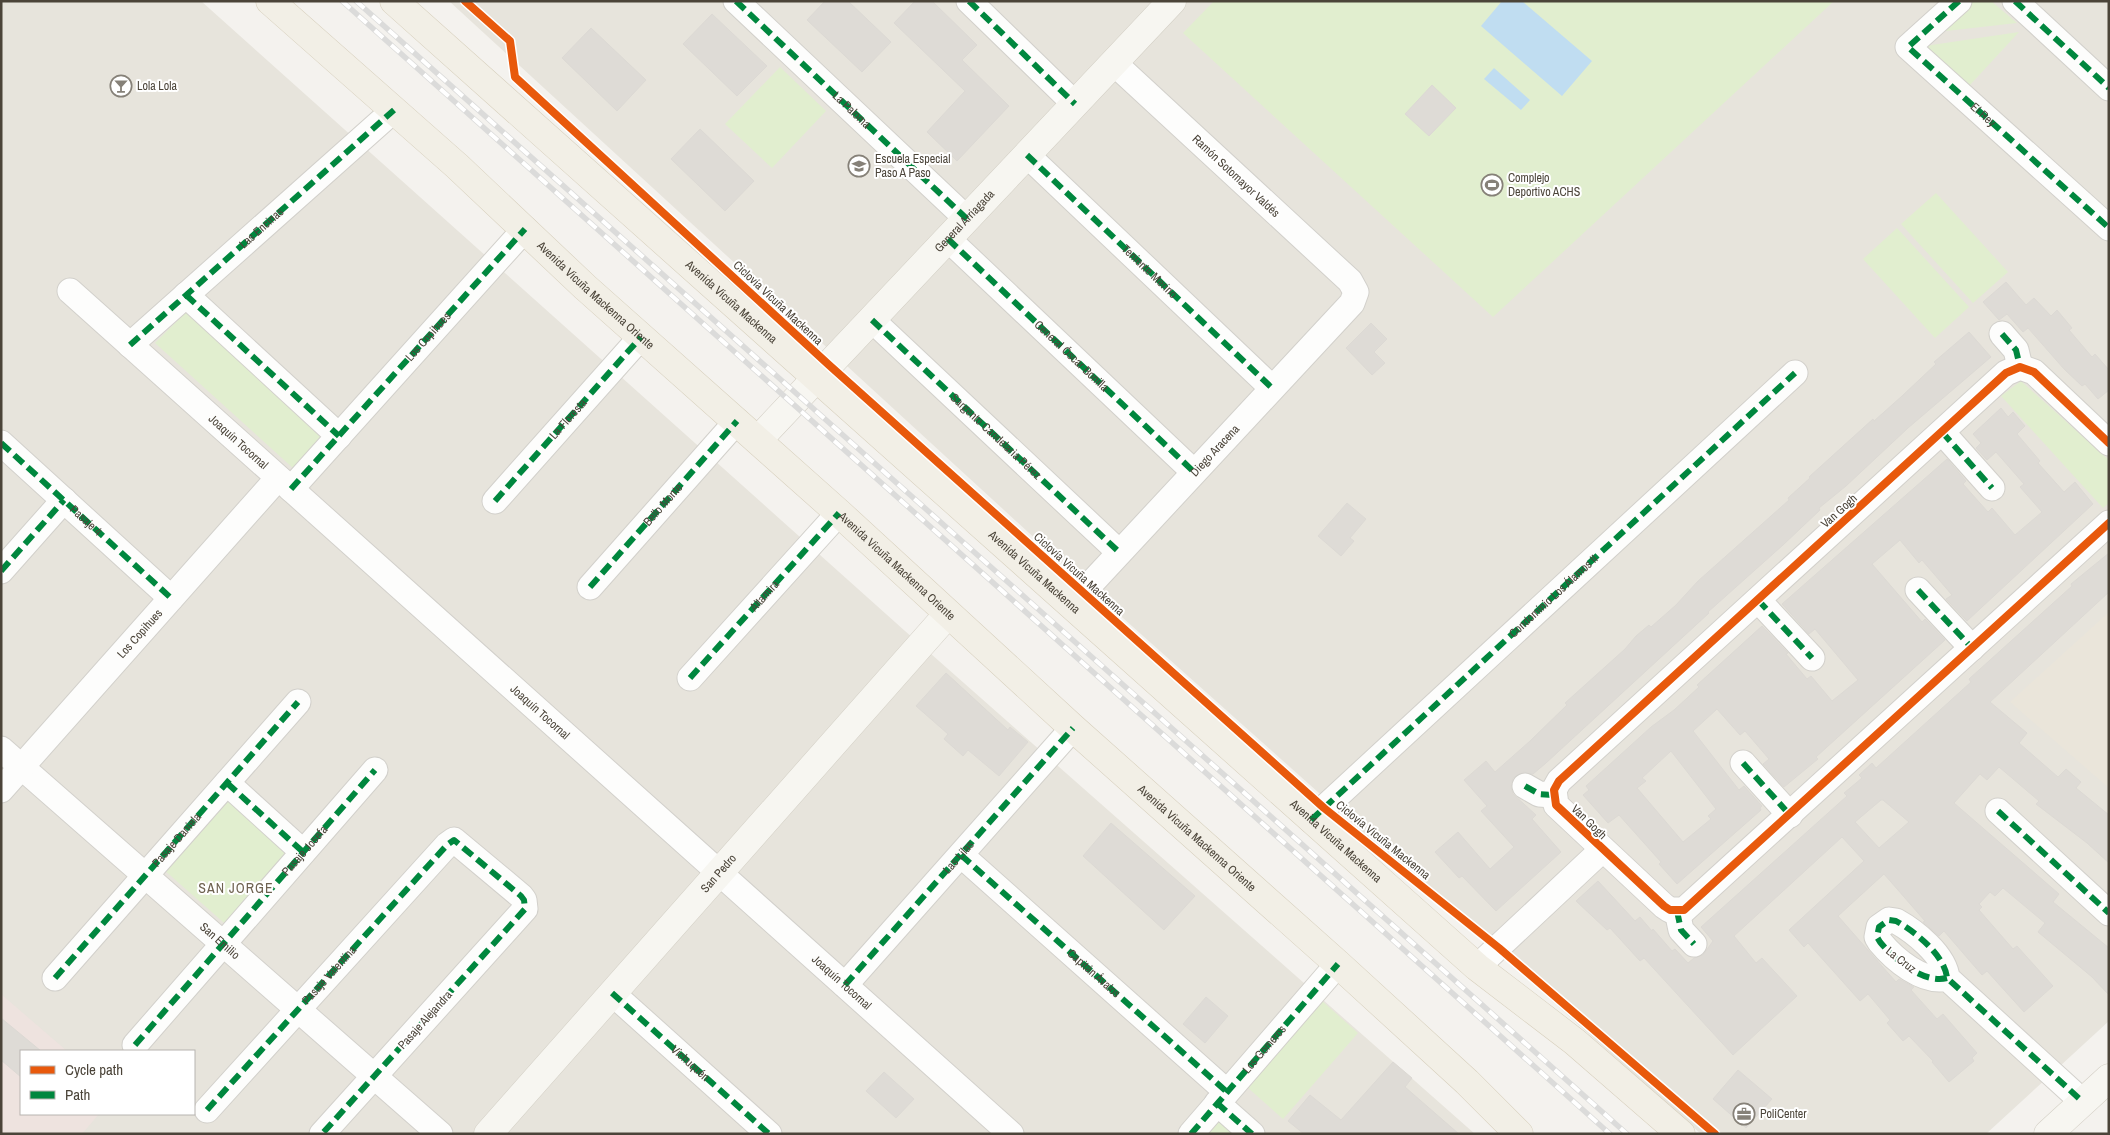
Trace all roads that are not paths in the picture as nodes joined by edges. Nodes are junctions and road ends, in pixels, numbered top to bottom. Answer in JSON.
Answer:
{"nodes":[{"id":1,"x":270,"y":1,"type":"edge"},
{"id":2,"x":394,"y":1,"type":"edge"},
{"id":3,"x":736,"y":1,"type":"edge"},
{"id":4,"x":969,"y":1,"type":"edge"},
{"id":5,"x":1172,"y":1,"type":"edge"},
{"id":6,"x":1959,"y":1,"type":"edge"},
{"id":7,"x":2015,"y":1,"type":"edge"},
{"id":8,"x":1114,"y":63,"type":"junction"},
{"id":9,"x":2109,"y":88,"type":"edge"},
{"id":10,"x":1075,"y":104,"type":"junction"},
{"id":11,"x":394,"y":110,"type":"junction"},
{"id":12,"x":1027,"y":155,"type":"junction"},
{"id":13,"x":967,"y":219,"type":"junction"},
{"id":14,"x":2109,"y":228,"type":"edge"},
{"id":15,"x":525,"y":229,"type":"junction"},
{"id":16,"x":948,"y":239,"type":"junction"},
{"id":17,"x":70,"y":291,"type":"dead end"},
{"id":18,"x":1356,"y":292,"type":"joint"},
{"id":19,"x":186,"y":295,"type":"junction"},
{"id":20,"x":872,"y":320,"type":"junction"},
{"id":21,"x":2002,"y":334,"type":"dead end"},
{"id":22,"x":641,"y":336,"type":"junction"},
{"id":23,"x":130,"y":345,"type":"junction"},
{"id":24,"x":2020,"y":367,"type":"junction"},
{"id":25,"x":1795,"y":373,"type":"dead end"},
{"id":26,"x":817,"y":378,"type":"junction"},
{"id":27,"x":1272,"y":388,"type":"junction"},
{"id":28,"x":737,"y":421,"type":"junction"},
{"id":29,"x":1942,"y":432,"type":"junction"},
{"id":30,"x":339,"y":436,"type":"junction"},
{"id":31,"x":758,"y":440,"type":"junction"},
{"id":32,"x":1,"y":443,"type":"edge"},
{"id":33,"x":2109,"y":443,"type":"edge"},
{"id":34,"x":1194,"y":472,"type":"junction"},
{"id":35,"x":285,"y":484,"type":"junction"},
{"id":36,"x":1992,"y":488,"type":"dead end"},
{"id":37,"x":64,"y":500,"type":"junction"},
{"id":38,"x":494,"y":501,"type":"dead end"},
{"id":39,"x":839,"y":513,"type":"junction"},
{"id":40,"x":2109,"y":522,"type":"edge"},
{"id":41,"x":1119,"y":552,"type":"junction"},
{"id":42,"x":1,"y":571,"type":"edge"},
{"id":43,"x":590,"y":587,"type":"dead end"},
{"id":44,"x":1918,"y":590,"type":"dead end"},
{"id":45,"x":171,"y":598,"type":"junction"},
{"id":46,"x":1758,"y":600,"type":"junction"},
{"id":47,"x":1071,"y":605,"type":"junction"},
{"id":48,"x":948,"y":614,"type":"junction"},
{"id":49,"x":1972,"y":648,"type":"junction"},
{"id":50,"x":1812,"y":658,"type":"dead end"},
{"id":51,"x":690,"y":678,"type":"dead end"},
{"id":52,"x":298,"y":702,"type":"dead end"},
{"id":53,"x":1072,"y":728,"type":"junction"},
{"id":54,"x":1,"y":749,"type":"edge"},
{"id":55,"x":1742,"y":763,"type":"dead end"},
{"id":56,"x":22,"y":767,"type":"junction"},
{"id":57,"x":375,"y":770,"type":"dead end"},
{"id":58,"x":226,"y":783,"type":"junction"},
{"id":59,"x":1525,"y":786,"type":"dead end"},
{"id":60,"x":1,"y":790,"type":"edge"},
{"id":61,"x":1553,"y":795,"type":"junction"},
{"id":62,"x":1998,"y":811,"type":"dead end"},
{"id":63,"x":1790,"y":815,"type":"junction"},
{"id":64,"x":1312,"y":820,"type":"junction"},
{"id":65,"x":1602,"y":850,"type":"junction"},
{"id":66,"x":304,"y":852,"type":"junction"},
{"id":67,"x":961,"y":855,"type":"junction"},
{"id":68,"x":719,"y":872,"type":"junction"},
{"id":69,"x":146,"y":875,"type":"junction"},
{"id":70,"x":525,"y":905,"type":"joint"},
{"id":71,"x":1677,"y":911,"type":"junction"},
{"id":72,"x":2109,"y":913,"type":"edge"},
{"id":73,"x":223,"y":944,"type":"junction"},
{"id":74,"x":1694,"y":944,"type":"dead end"},
{"id":75,"x":1338,"y":964,"type":"junction"},
{"id":76,"x":1477,"y":967,"type":"junction"},
{"id":77,"x":55,"y":978,"type":"dead end"},
{"id":78,"x":1947,"y":978,"type":"dead end"},
{"id":79,"x":845,"y":985,"type":"junction"},
{"id":80,"x":612,"y":993,"type":"junction"},
{"id":81,"x":298,"y":1009,"type":"junction"},
{"id":82,"x":135,"y":1045,"type":"dead end"},
{"id":83,"x":374,"y":1076,"type":"junction"},
{"id":84,"x":2109,"y":1078,"type":"edge"},
{"id":85,"x":1222,"y":1097,"type":"junction"},
{"id":86,"x":2083,"y":1102,"type":"junction"},
{"id":87,"x":207,"y":1110,"type":"dead end"},
{"id":88,"x":322,"y":1134,"type":"edge"},
{"id":89,"x":440,"y":1134,"type":"edge"},
{"id":90,"x":488,"y":1134,"type":"edge"},
{"id":91,"x":769,"y":1134,"type":"edge"},
{"id":92,"x":1011,"y":1134,"type":"edge"},
{"id":93,"x":1190,"y":1134,"type":"edge"},
{"id":94,"x":1252,"y":1134,"type":"edge"},
{"id":95,"x":1519,"y":1134,"type":"edge"},
{"id":96,"x":1681,"y":1134,"type":"edge"},
{"id":97,"x":2048,"y":1134,"type":"edge"}],
"edges":[{"from":1,"to":11,"type":"main road","name":"Avenida Vicuña Mackenna Oriente"},
{"from":2,"to":26,"type":"main road","name":"Avenida Vicuña Mackenna"},
{"from":3,"to":13,"type":"street","name":"La Paloma"},
{"from":4,"to":10,"type":"street"},
{"from":5,"to":8,"type":"street","name":"General Arriagada"},
{"from":6,"to":14,"type":"street","name":"El Rey"},
{"from":7,"to":9,"type":"street"},
{"from":8,"to":10,"type":"street","name":"General Arriagada"},
{"from":8,"to":18,"type":"street","name":"Ramón Sotomayor Valdés"},
{"from":10,"to":12,"type":"street","name":"General Arriagada"},
{"from":11,"to":15,"type":"main road","name":"Avenida Vicuña Mackenna Oriente"},
{"from":11,"to":19,"type":"street","name":"Las Encinas"},
{"from":12,"to":13,"type":"street","name":"General Arriagada"},
{"from":12,"to":27,"type":"street","name":"Teniente Merino"},
{"from":13,"to":16,"type":"street","name":"General Arriagada"},
{"from":15,"to":22,"type":"main road","name":"Avenida Vicuña Mackenna Oriente"},
{"from":15,"to":30,"type":"street","name":"Los Copihues"},
{"from":16,"to":20,"type":"street","name":"General Arriagada"},
{"from":16,"to":34,"type":"street","name":"General Óscar Bonilla"},
{"from":17,"to":23,"type":"street","name":"Joaquín Tocornal"},
{"from":18,"to":27,"type":"street","name":"Diego Aracena"},
{"from":19,"to":23,"type":"street","name":"Las Encinas"},
{"from":19,"to":30,"type":"street"},
{"from":20,"to":26,"type":"street","name":"General Arriagada"},
{"from":20,"to":41,"type":"street","name":"Sargento Candelaria Pérez"},
{"from":21,"to":24,"type":"street"},
{"from":22,"to":28,"type":"main road","name":"Avenida Vicuña Mackenna Oriente"},
{"from":22,"to":38,"type":"street","name":"La Floresta"},
{"from":23,"to":35,"type":"street","name":"Joaquín Tocornal"},
{"from":24,"to":29,"type":"street","name":"Van Gogh"},
{"from":24,"to":33,"type":"street"},
{"from":25,"to":64,"type":"street","name":"Condominio Los Álamos II"},
{"from":26,"to":31,"type":"street","name":"General Arriagada"},
{"from":26,"to":47,"type":"main road","name":"Avenida Vicuña Mackenna"},
{"from":27,"to":34,"type":"street","name":"Diego Aracena"},
{"from":28,"to":31,"type":"main road","name":"Avenida Vicuña Mackenna Oriente"},
{"from":28,"to":43,"type":"street","name":"Bello Monte"},
{"from":29,"to":36,"type":"street"},
{"from":29,"to":46,"type":"street","name":"Van Gogh"},
{"from":30,"to":35,"type":"street","name":"Los Copihues"},
{"from":31,"to":39,"type":"main road","name":"Avenida Vicuña Mackenna Oriente"},
{"from":32,"to":37,"type":"street","name":"Pasaje 4"},
{"from":34,"to":41,"type":"street","name":"Diego Aracena"},
{"from":35,"to":45,"type":"street","name":"Los Copihues"},
{"from":35,"to":68,"type":"street","name":"Joaquín Tocornal"},
{"from":37,"to":42,"type":"street"},
{"from":37,"to":45,"type":"street","name":"Pasaje 4"},
{"from":39,"to":48,"type":"main road","name":"Avenida Vicuña Mackenna Oriente"},
{"from":39,"to":51,"type":"street","name":"Altamira"},
{"from":40,"to":49,"type":"street"},
{"from":41,"to":47,"type":"street","name":"Diego Aracena"},
{"from":44,"to":49,"type":"street"},
{"from":45,"to":56,"type":"street","name":"Los Copihues"},
{"from":46,"to":50,"type":"street"},
{"from":46,"to":61,"type":"street","name":"Van Gogh"},
{"from":47,"to":64,"type":"main road","name":"Avenida Vicuña Mackenna"},
{"from":48,"to":53,"type":"main road","name":"Avenida Vicuña Mackenna Oriente"},
{"from":48,"to":68,"type":"street","name":"San Pedro"},
{"from":49,"to":63,"type":"street"},
{"from":52,"to":58,"type":"street","name":"Pasaje Daniela"},
{"from":53,"to":67,"type":"street","name":"Las Lilas"},
{"from":53,"to":75,"type":"main road","name":"Avenida Vicuña Mackenna Oriente"},
{"from":54,"to":56,"type":"street","name":"San Emilio"},
{"from":55,"to":63,"type":"street"},
{"from":56,"to":60,"type":"street","name":"Los Copihues"},
{"from":56,"to":69,"type":"street","name":"San Emilio"},
{"from":57,"to":66,"type":"street","name":"Pasaje Josefa"},
{"from":58,"to":66,"type":"street"},
{"from":58,"to":69,"type":"street","name":"Pasaje Daniela"},
{"from":59,"to":61,"type":"street"},
{"from":61,"to":65,"type":"street","name":"Van Gogh"},
{"from":62,"to":72,"type":"street"},
{"from":63,"to":71,"type":"street"},
{"from":64,"to":76,"type":"main road","name":"Avenida Vicuña Mackenna"},
{"from":65,"to":71,"type":"street","name":"Van Gogh"},
{"from":65,"to":76,"type":"street","name":"Van Gogh"},
{"from":66,"to":73,"type":"street","name":"Pasaje Josefa"},
{"from":67,"to":79,"type":"street","name":"Las Lilas"},
{"from":67,"to":85,"type":"street","name":"Capitán Ávalos"},
{"from":68,"to":79,"type":"street","name":"Joaquín Tocornal"},
{"from":68,"to":80,"type":"street","name":"San Pedro"},
{"from":69,"to":73,"type":"street","name":"San Emilio"},
{"from":69,"to":77,"type":"street","name":"Pasaje Daniela"},
{"from":70,"to":81,"type":"street","name":"Pasaje Valentina"},
{"from":70,"to":83,"type":"street","name":"Pasaje Alejandra"},
{"from":71,"to":74,"type":"street"},
{"from":73,"to":81,"type":"street","name":"San Emilio"},
{"from":73,"to":82,"type":"street","name":"Pasaje Josefa"},
{"from":75,"to":85,"type":"street","name":"Los Gomeros"},
{"from":75,"to":95,"type":"main road","name":"Avenida Vicuña Mackenna Oriente"},
{"from":76,"to":96,"type":"main road","name":"Avenida Vicuña Mackenna"},
{"from":78,"to":86,"type":"street"},
{"from":79,"to":92,"type":"street","name":"Joaquín Tocornal"},
{"from":80,"to":90,"type":"street","name":"San Pedro"},
{"from":80,"to":91,"type":"street","name":"Vichuquén"},
{"from":81,"to":83,"type":"street","name":"San Emilio"},
{"from":81,"to":87,"type":"street","name":"Pasaje Valentina"},
{"from":83,"to":88,"type":"street","name":"Pasaje Alejandra"},
{"from":83,"to":89,"type":"street","name":"San Emilio"},
{"from":84,"to":86,"type":"street"},
{"from":85,"to":93,"type":"street","name":"Los Gomeros"},
{"from":85,"to":94,"type":"street","name":"Capitán Ávalos"},
{"from":86,"to":97,"type":"street"}]}
